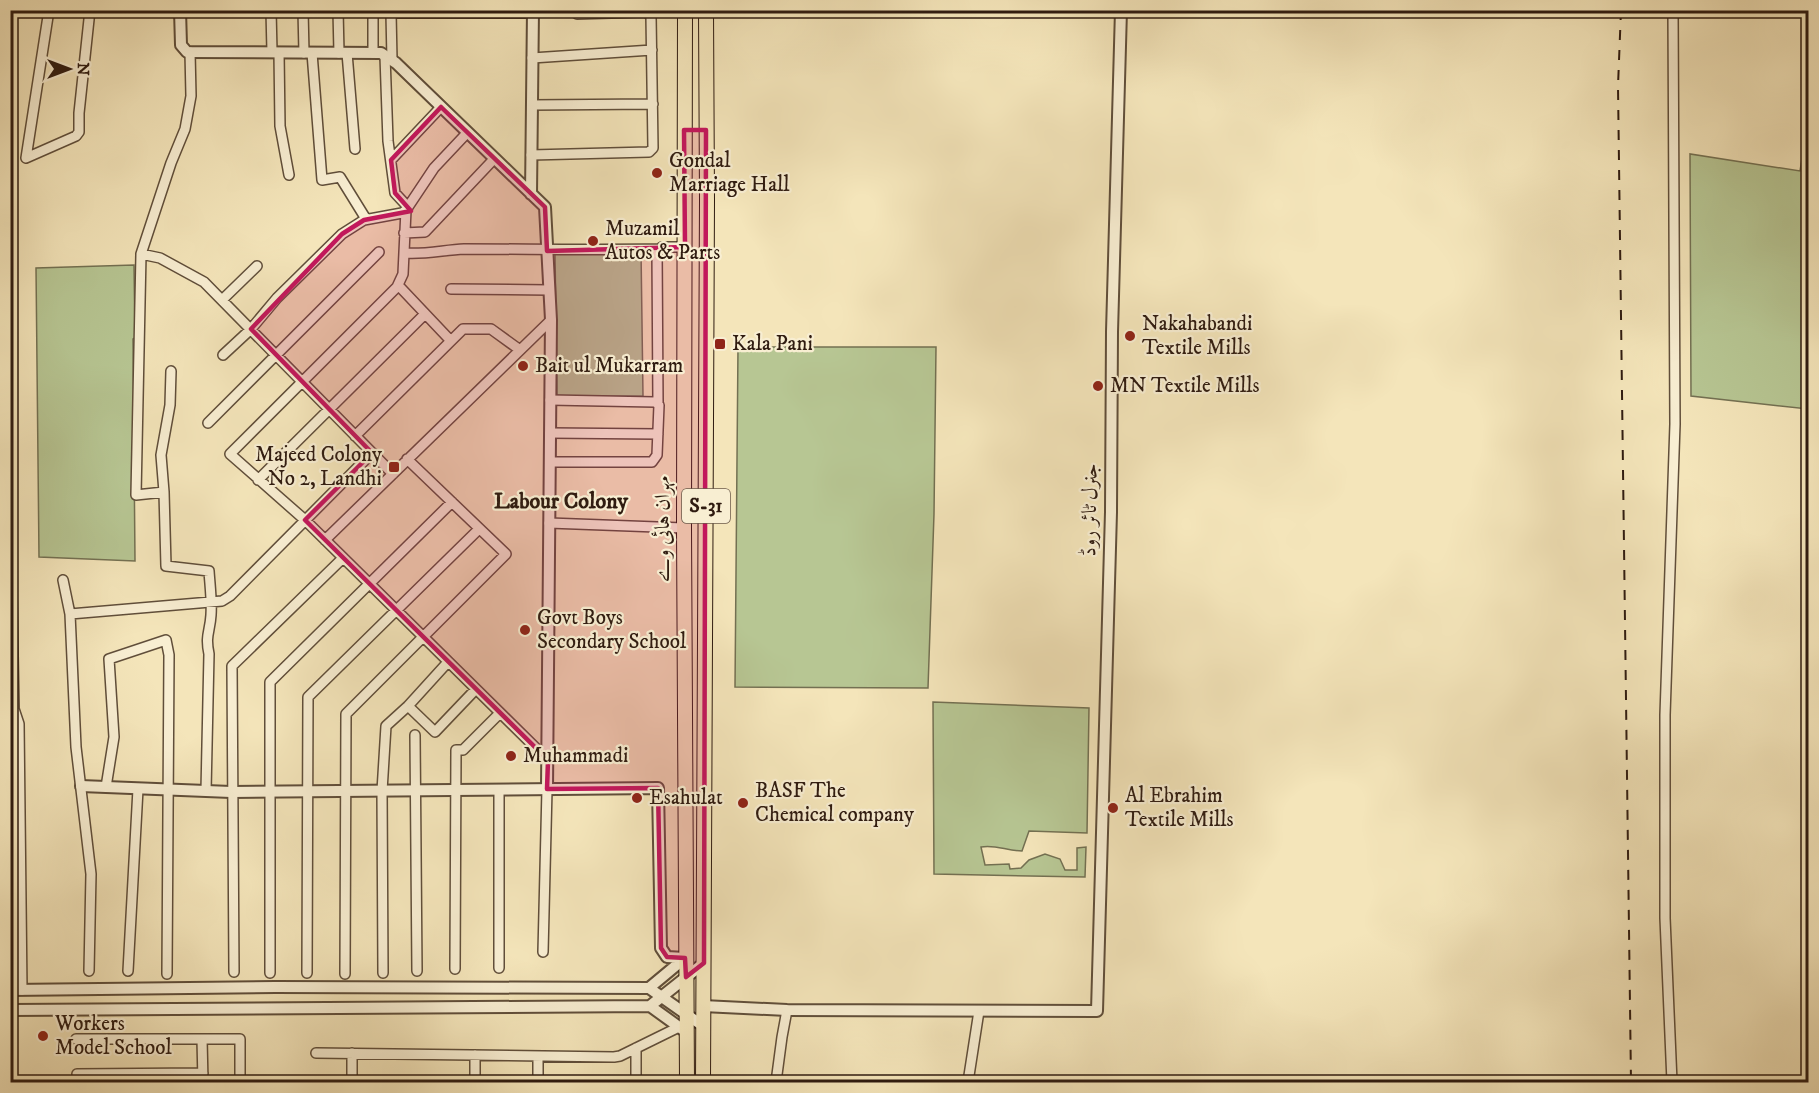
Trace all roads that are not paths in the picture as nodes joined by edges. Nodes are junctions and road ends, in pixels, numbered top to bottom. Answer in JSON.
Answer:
{"nodes":[{"id":1,"x":12,"y":10,"type":"edge"},
{"id":2,"x":49,"y":10,"type":"edge"},
{"id":3,"x":90,"y":10,"type":"edge"},
{"id":4,"x":180,"y":10,"type":"edge"},
{"id":5,"x":271,"y":10,"type":"edge"},
{"id":6,"x":303,"y":10,"type":"edge"},
{"id":7,"x":338,"y":10,"type":"edge"},
{"id":8,"x":373,"y":10,"type":"edge"},
{"id":9,"x":685,"y":10,"type":"edge"},
{"id":10,"x":706,"y":10,"type":"edge"},
{"id":11,"x":1121,"y":10,"type":"edge"},
{"id":12,"x":1673,"y":10,"type":"edge"},
{"id":13,"x":391,"y":12,"type":"edge"},
{"id":14,"x":532,"y":12,"type":"edge"},
{"id":15,"x":577,"y":14,"type":"dead end"},
{"id":16,"x":10,"y":23,"type":"edge"},
{"id":17,"x":652,"y":50,"type":"junction"},
{"id":18,"x":190,"y":52,"type":"junction"},
{"id":19,"x":275,"y":52,"type":"junction"},
{"id":20,"x":308,"y":53,"type":"junction"},
{"id":21,"x":343,"y":53,"type":"junction"},
{"id":22,"x":373,"y":53,"type":"junction"},
{"id":23,"x":388,"y":58,"type":"junction"},
{"id":24,"x":532,"y":58,"type":"junction"},
{"id":25,"x":653,"y":104,"type":"junction"},
{"id":26,"x":532,"y":105,"type":"junction"},
{"id":27,"x":441,"y":107,"type":"junction"},
{"id":28,"x":684,"y":130,"type":"junction"},
{"id":29,"x":706,"y":130,"type":"junction"},
{"id":30,"x":467,"y":133,"type":"junction"},
{"id":31,"x":355,"y":149,"type":"dead end"},
{"id":32,"x":531,"y":155,"type":"junction"},
{"id":33,"x":494,"y":159,"type":"junction"},
{"id":34,"x":391,"y":160,"type":"junction"},
{"id":35,"x":289,"y":175,"type":"dead end"},
{"id":36,"x":531,"y":194,"type":"junction"},
{"id":37,"x":407,"y":209,"type":"junction"},
{"id":38,"x":366,"y":219,"type":"junction"},
{"id":39,"x":404,"y":233,"type":"junction"},
{"id":40,"x":685,"y":247,"type":"junction"},
{"id":41,"x":659,"y":249,"type":"junction"},
{"id":42,"x":547,"y":250,"type":"junction"},
{"id":43,"x":379,"y":252,"type":"dead end"},
{"id":44,"x":404,"y":253,"type":"junction"},
{"id":45,"x":141,"y":254,"type":"junction"},
{"id":46,"x":257,"y":266,"type":"dead end"},
{"id":47,"x":398,"y":285,"type":"junction"},
{"id":48,"x":451,"y":289,"type":"dead end"},
{"id":49,"x":549,"y":290,"type":"junction"},
{"id":50,"x":222,"y":300,"type":"junction"},
{"id":51,"x":425,"y":314,"type":"junction"},
{"id":52,"x":551,"y":320,"type":"junction"},
{"id":53,"x":251,"y":328,"type":"junction"},
{"id":54,"x":451,"y":340,"type":"junction"},
{"id":55,"x":520,"y":350,"type":"junction"},
{"id":56,"x":223,"y":355,"type":"dead end"},
{"id":57,"x":276,"y":355,"type":"junction"},
{"id":58,"x":171,"y":370,"type":"dead end"},
{"id":59,"x":303,"y":382,"type":"junction"},
{"id":60,"x":550,"y":400,"type":"junction"},
{"id":61,"x":658,"y":403,"type":"junction"},
{"id":62,"x":329,"y":409,"type":"junction"},
{"id":63,"x":208,"y":423,"type":"dead end"},
{"id":64,"x":550,"y":433,"type":"junction"},
{"id":65,"x":658,"y":434,"type":"junction"},
{"id":66,"x":355,"y":436,"type":"junction"},
{"id":67,"x":372,"y":453,"type":"junction"},
{"id":68,"x":407,"y":459,"type":"junction"},
{"id":69,"x":550,"y":462,"type":"junction"},
{"id":70,"x":393,"y":474,"type":"junction"},
{"id":71,"x":258,"y":480,"type":"junction"},
{"id":72,"x":10,"y":488,"type":"edge"},
{"id":73,"x":164,"y":492,"type":"junction"},
{"id":74,"x":452,"y":502,"type":"junction"},
{"id":75,"x":305,"y":520,"type":"junction"},
{"id":76,"x":549,"y":523,"type":"junction"},
{"id":77,"x":480,"y":528,"type":"junction"},
{"id":78,"x":684,"y":528,"type":"junction"},
{"id":79,"x":325,"y":540,"type":"junction"},
{"id":80,"x":343,"y":558,"type":"junction"},
{"id":81,"x":63,"y":580,"type":"dead end"},
{"id":82,"x":369,"y":584,"type":"junction"},
{"id":83,"x":212,"y":602,"type":"junction"},
{"id":84,"x":396,"y":610,"type":"junction"},
{"id":85,"x":70,"y":614,"type":"junction"},
{"id":86,"x":424,"y":638,"type":"junction"},
{"id":87,"x":448,"y":662,"type":"junction"},
{"id":88,"x":476,"y":689,"type":"junction"},
{"id":89,"x":408,"y":706,"type":"junction"},
{"id":90,"x":12,"y":709,"type":"edge"},
{"id":91,"x":500,"y":713,"type":"junction"},
{"id":92,"x":15,"y":724,"type":"edge"},
{"id":93,"x":415,"y":735,"type":"dead end"},
{"id":94,"x":548,"y":759,"type":"junction"},
{"id":95,"x":81,"y":786,"type":"junction"},
{"id":96,"x":106,"y":787,"type":"junction"},
{"id":97,"x":138,"y":789,"type":"junction"},
{"id":98,"x":547,"y":789,"type":"junction"},
{"id":99,"x":169,"y":790,"type":"junction"},
{"id":100,"x":498,"y":790,"type":"junction"},
{"id":101,"x":206,"y":791,"type":"junction"},
{"id":102,"x":270,"y":791,"type":"junction"},
{"id":103,"x":308,"y":791,"type":"junction"},
{"id":104,"x":347,"y":791,"type":"junction"},
{"id":105,"x":382,"y":791,"type":"junction"},
{"id":106,"x":416,"y":791,"type":"junction"},
{"id":107,"x":457,"y":791,"type":"junction"},
{"id":108,"x":231,"y":792,"type":"junction"},
{"id":109,"x":543,"y":951,"type":"dead end"},
{"id":110,"x":686,"y":958,"type":"junction"},
{"id":111,"x":704,"y":963,"type":"junction"},
{"id":112,"x":499,"y":968,"type":"dead end"},
{"id":113,"x":455,"y":969,"type":"dead end"},
{"id":114,"x":89,"y":971,"type":"dead end"},
{"id":115,"x":128,"y":971,"type":"dead end"},
{"id":116,"x":417,"y":971,"type":"dead end"},
{"id":117,"x":234,"y":972,"type":"dead end"},
{"id":118,"x":270,"y":973,"type":"dead end"},
{"id":119,"x":307,"y":973,"type":"dead end"},
{"id":120,"x":383,"y":973,"type":"dead end"},
{"id":121,"x":167,"y":974,"type":"dead end"},
{"id":122,"x":345,"y":974,"type":"dead end"},
{"id":123,"x":686,"y":977,"type":"junction"},
{"id":124,"x":649,"y":988,"type":"junction"},
{"id":125,"x":16,"y":990,"type":"edge"},
{"id":126,"x":661,"y":996,"type":"junction"},
{"id":127,"x":703,"y":1005,"type":"junction"},
{"id":128,"x":650,"y":1006,"type":"junction"},
{"id":129,"x":10,"y":1010,"type":"edge"},
{"id":130,"x":787,"y":1010,"type":"junction"},
{"id":131,"x":979,"y":1011,"type":"junction"},
{"id":132,"x":684,"y":1024,"type":"junction"},
{"id":133,"x":703,"y":1026,"type":"junction"},
{"id":134,"x":76,"y":1039,"type":"dead end"},
{"id":135,"x":202,"y":1039,"type":"junction"},
{"id":136,"x":636,"y":1047,"type":"junction"},
{"id":137,"x":316,"y":1053,"type":"dead end"},
{"id":138,"x":352,"y":1053,"type":"junction"},
{"id":139,"x":475,"y":1055,"type":"junction"},
{"id":140,"x":538,"y":1056,"type":"junction"},
{"id":141,"x":77,"y":1074,"type":"dead end"},
{"id":142,"x":202,"y":1078,"type":"edge"},
{"id":143,"x":240,"y":1083,"type":"edge"},
{"id":144,"x":352,"y":1083,"type":"edge"},
{"id":145,"x":475,"y":1083,"type":"edge"},
{"id":146,"x":538,"y":1083,"type":"edge"},
{"id":147,"x":636,"y":1083,"type":"edge"},
{"id":148,"x":687,"y":1083,"type":"edge"},
{"id":149,"x":703,"y":1083,"type":"edge"},
{"id":150,"x":776,"y":1083,"type":"edge"},
{"id":151,"x":968,"y":1083,"type":"edge"},
{"id":152,"x":1672,"y":1083,"type":"edge"}],
"edges":[{"from":1,"to":16,"type":"street"},
{"from":2,"to":3,"type":"street"},
{"from":4,"to":18,"type":"street"},
{"from":5,"to":19,"type":"street"},
{"from":6,"to":20,"type":"street"},
{"from":7,"to":21,"type":"street"},
{"from":8,"to":22,"type":"street"},
{"from":9,"to":28,"type":"main road","name":"مہران ہائی وے","number":"S-31"},
{"from":10,"to":29,"type":"main road","name":"مہران ہائی وے","number":"S-31"},
{"from":11,"to":131,"type":"street","name":"جنرل ٹائر روڈ"},
{"from":12,"to":152,"type":"street"},
{"from":13,"to":14,"type":"street"},
{"from":13,"to":23,"type":"street"},
{"from":14,"to":24,"type":"street"},
{"from":15,"to":17,"type":"street"},
{"from":17,"to":24,"type":"street"},
{"from":17,"to":25,"type":"street"},
{"from":18,"to":19,"type":"street"},
{"from":18,"to":45,"type":"street"},
{"from":19,"to":20,"type":"street"},
{"from":19,"to":35,"type":"street"},
{"from":20,"to":21,"type":"street"},
{"from":20,"to":38,"type":"street"},
{"from":21,"to":22,"type":"street"},
{"from":21,"to":31,"type":"street"},
{"from":22,"to":23,"type":"street"},
{"from":23,"to":27,"type":"street"},
{"from":23,"to":34,"type":"street"},
{"from":24,"to":26,"type":"street"},
{"from":25,"to":26,"type":"street"},
{"from":25,"to":32,"type":"street"},
{"from":26,"to":32,"type":"street"},
{"from":27,"to":30,"type":"street"},
{"from":27,"to":34,"type":"street"},
{"from":28,"to":29,"type":"main road"},
{"from":28,"to":40,"type":"main road","name":"مہران ہائی وے","number":"S-31"},
{"from":29,"to":111,"type":"main road","name":"مہران ہائی وے","number":"S-31"},
{"from":30,"to":33,"type":"street"},
{"from":30,"to":37,"type":"street"},
{"from":32,"to":36,"type":"street"},
{"from":33,"to":36,"type":"street"},
{"from":33,"to":39,"type":"street"},
{"from":34,"to":37,"type":"street"},
{"from":36,"to":42,"type":"street"},
{"from":37,"to":38,"type":"street"},
{"from":37,"to":39,"type":"street"},
{"from":38,"to":53,"type":"street"},
{"from":39,"to":44,"type":"street"},
{"from":40,"to":41,"type":"street"},
{"from":40,"to":78,"type":"main road","name":"مہران ہائی وے","number":"S-31"},
{"from":41,"to":42,"type":"street"},
{"from":41,"to":61,"type":"street"},
{"from":42,"to":44,"type":"street"},
{"from":42,"to":49,"type":"street"},
{"from":43,"to":57,"type":"street"},
{"from":44,"to":47,"type":"street"},
{"from":45,"to":50,"type":"street"},
{"from":45,"to":73,"type":"street"},
{"from":46,"to":50,"type":"street"},
{"from":47,"to":51,"type":"street"},
{"from":47,"to":59,"type":"street"},
{"from":48,"to":49,"type":"street"},
{"from":49,"to":52,"type":"street"},
{"from":50,"to":53,"type":"street"},
{"from":51,"to":54,"type":"street"},
{"from":51,"to":62,"type":"street"},
{"from":52,"to":55,"type":"street"},
{"from":52,"to":60,"type":"street"},
{"from":53,"to":56,"type":"street"},
{"from":53,"to":57,"type":"street"},
{"from":54,"to":55,"type":"street"},
{"from":54,"to":66,"type":"street"},
{"from":55,"to":68,"type":"street"},
{"from":57,"to":59,"type":"street"},
{"from":57,"to":63,"type":"street"},
{"from":58,"to":73,"type":"street"},
{"from":59,"to":62,"type":"street"},
{"from":59,"to":71,"type":"street"},
{"from":60,"to":61,"type":"street"},
{"from":60,"to":64,"type":"street"},
{"from":61,"to":65,"type":"street"},
{"from":62,"to":66,"type":"street"},
{"from":62,"to":71,"type":"street"},
{"from":64,"to":65,"type":"street"},
{"from":64,"to":69,"type":"street"},
{"from":65,"to":69,"type":"street"},
{"from":66,"to":67,"type":"street"},
{"from":67,"to":70,"type":"street"},
{"from":67,"to":75,"type":"street"},
{"from":68,"to":70,"type":"street"},
{"from":68,"to":74,"type":"street"},
{"from":69,"to":76,"type":"street"},
{"from":70,"to":79,"type":"street"},
{"from":71,"to":75,"type":"street"},
{"from":72,"to":90,"type":"street"},
{"from":73,"to":83,"type":"street"},
{"from":74,"to":77,"type":"street"},
{"from":74,"to":82,"type":"street"},
{"from":75,"to":79,"type":"street"},
{"from":75,"to":83,"type":"street"},
{"from":76,"to":78,"type":"street"},
{"from":76,"to":94,"type":"street"},
{"from":77,"to":84,"type":"street"},
{"from":77,"to":86,"type":"street"},
{"from":78,"to":110,"type":"main road","name":"مہران ہائی وے","number":"S-31"},
{"from":79,"to":80,"type":"street"},
{"from":80,"to":82,"type":"street"},
{"from":80,"to":108,"type":"street"},
{"from":81,"to":85,"type":"street"},
{"from":82,"to":84,"type":"street"},
{"from":82,"to":102,"type":"street"},
{"from":83,"to":85,"type":"street"},
{"from":83,"to":101,"type":"street"},
{"from":84,"to":86,"type":"street"},
{"from":84,"to":103,"type":"street"},
{"from":85,"to":95,"type":"street"},
{"from":86,"to":87,"type":"street"},
{"from":86,"to":104,"type":"street"},
{"from":87,"to":88,"type":"street"},
{"from":87,"to":89,"type":"street"},
{"from":88,"to":89,"type":"street"},
{"from":88,"to":91,"type":"street"},
{"from":89,"to":105,"type":"street"},
{"from":90,"to":92,"type":"street"},
{"from":91,"to":94,"type":"street"},
{"from":91,"to":107,"type":"street"},
{"from":92,"to":125,"type":"street"},
{"from":93,"to":106,"type":"street"},
{"from":94,"to":98,"type":"street"},
{"from":95,"to":96,"type":"street"},
{"from":95,"to":114,"type":"street"},
{"from":96,"to":97,"type":"street"},
{"from":96,"to":99,"type":"street"},
{"from":97,"to":99,"type":"street"},
{"from":97,"to":115,"type":"street"},
{"from":98,"to":100,"type":"street"},
{"from":98,"to":109,"type":"street"},
{"from":98,"to":110,"type":"street"},
{"from":99,"to":101,"type":"street"},
{"from":99,"to":121,"type":"street"},
{"from":100,"to":107,"type":"street"},
{"from":100,"to":112,"type":"street"},
{"from":101,"to":108,"type":"street"},
{"from":102,"to":103,"type":"street"},
{"from":102,"to":108,"type":"street"},
{"from":102,"to":118,"type":"street"},
{"from":103,"to":104,"type":"street"},
{"from":103,"to":119,"type":"street"},
{"from":104,"to":105,"type":"street"},
{"from":104,"to":122,"type":"street"},
{"from":105,"to":106,"type":"street"},
{"from":105,"to":120,"type":"street"},
{"from":106,"to":107,"type":"street"},
{"from":106,"to":116,"type":"street"},
{"from":107,"to":113,"type":"street"},
{"from":108,"to":117,"type":"street"},
{"from":110,"to":123,"type":"main road","name":"مہران ہائی وے","number":"S-31"},
{"from":110,"to":124,"type":"street"},
{"from":111,"to":123,"type":"street"},
{"from":111,"to":127,"type":"main road","name":"مہران ہائی وے","number":"S-31"},
{"from":123,"to":126,"type":"street"},
{"from":123,"to":132,"type":"main road","name":"مہران ہائی وے","number":"S-31"},
{"from":124,"to":125,"type":"street"},
{"from":124,"to":126,"type":"street"},
{"from":126,"to":128,"type":"street"},
{"from":126,"to":132,"type":"street"},
{"from":127,"to":130,"type":"street"},
{"from":127,"to":133,"type":"main road","name":"مہران ہائی وے","number":"S-31"},
{"from":128,"to":129,"type":"street"},
{"from":128,"to":132,"type":"street"},
{"from":130,"to":131,"type":"street"},
{"from":130,"to":150,"type":"street"},
{"from":131,"to":151,"type":"street"},
{"from":132,"to":133,"type":"street"},
{"from":132,"to":136,"type":"street"},
{"from":132,"to":148,"type":"main road","name":"مہران ہائی وے","number":"S-31"},
{"from":133,"to":149,"type":"main road","name":"مہران ہائی وے","number":"S-31"},
{"from":134,"to":135,"type":"street"},
{"from":135,"to":142,"type":"street"},
{"from":135,"to":143,"type":"street"},
{"from":136,"to":140,"type":"street"},
{"from":136,"to":147,"type":"street"},
{"from":137,"to":138,"type":"street"},
{"from":138,"to":139,"type":"street"},
{"from":138,"to":144,"type":"street"},
{"from":139,"to":140,"type":"street"},
{"from":139,"to":145,"type":"street"},
{"from":140,"to":146,"type":"street"},
{"from":141,"to":142,"type":"street"}]}
